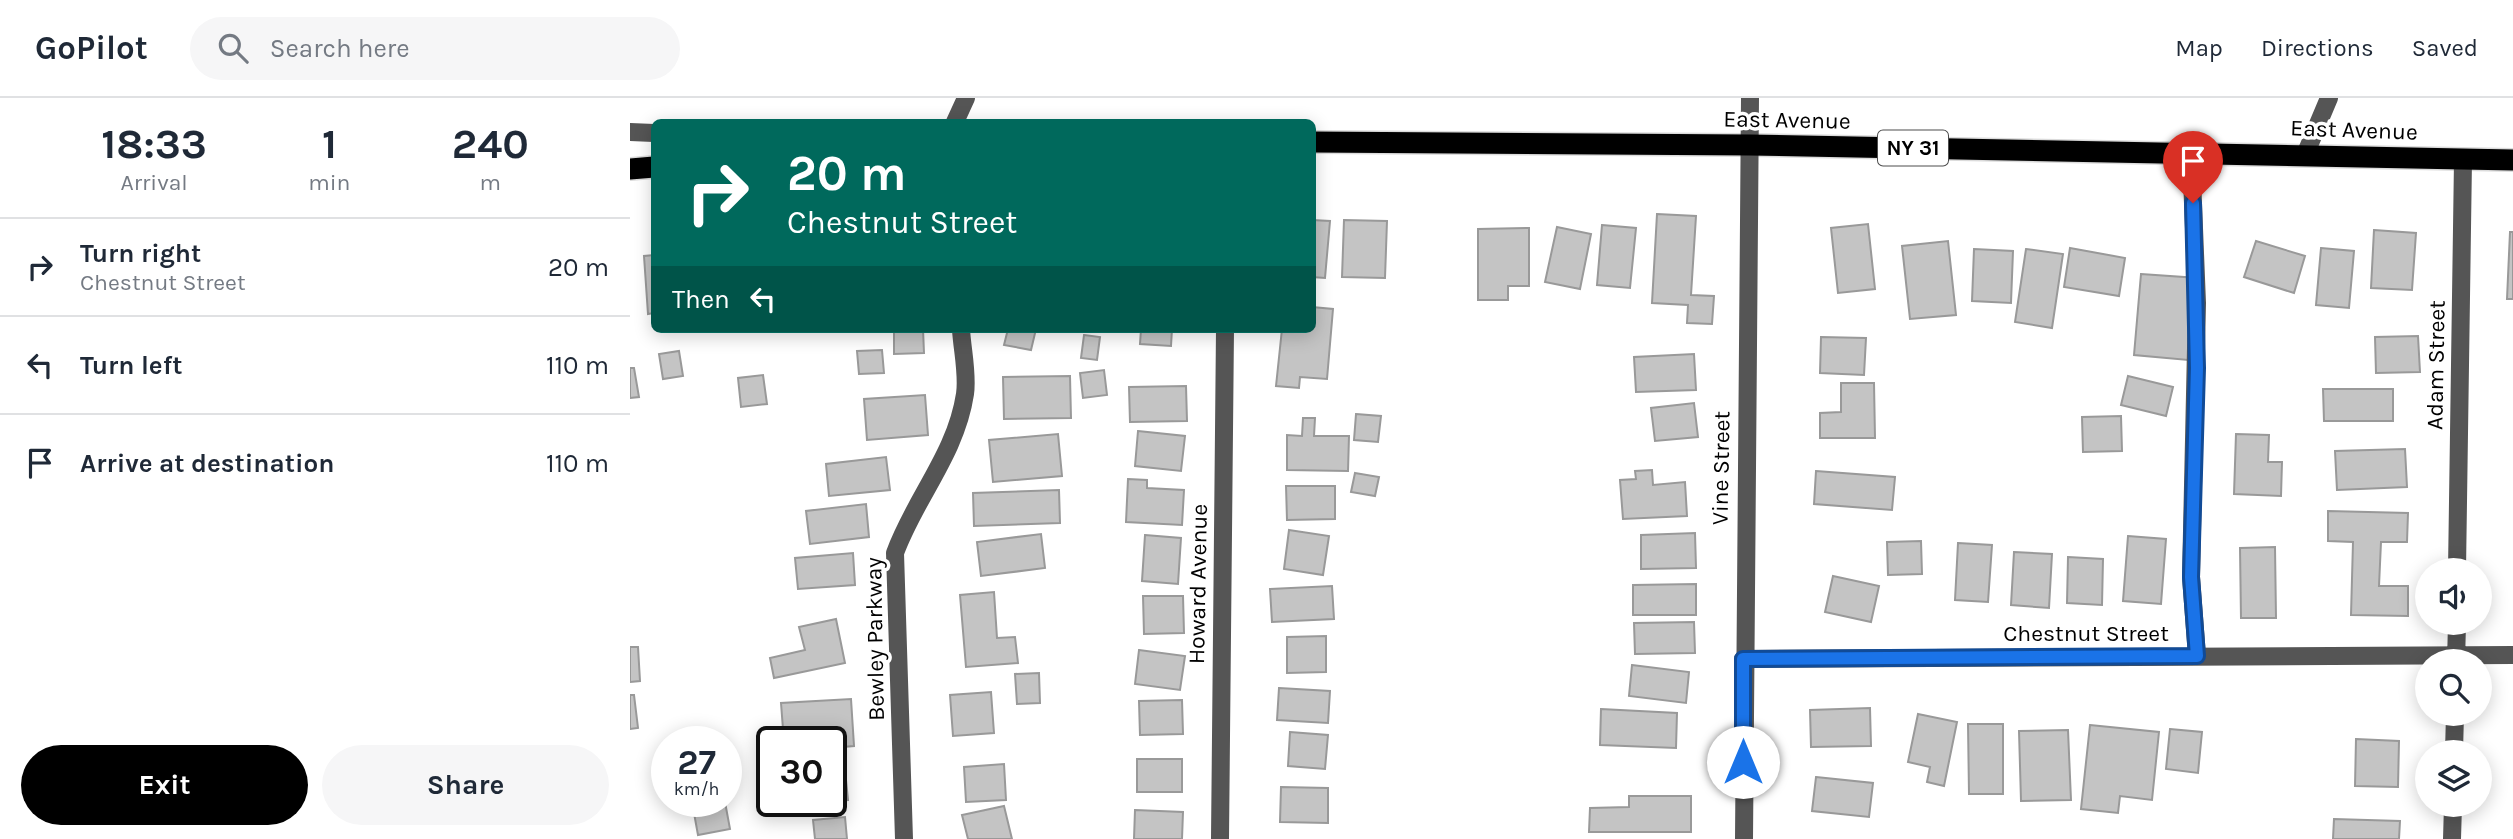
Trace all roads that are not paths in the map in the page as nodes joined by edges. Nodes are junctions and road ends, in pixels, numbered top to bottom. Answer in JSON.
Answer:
{"nodes":[{"id":1,"x":966,"y":98,"type":"edge"},
{"id":2,"x":1751,"y":98,"type":"edge"},
{"id":3,"x":2329,"y":98,"type":"edge"},
{"id":4,"x":957,"y":119,"type":"edge"},
{"id":5,"x":630,"y":132,"type":"edge"},
{"id":6,"x":651,"y":133,"type":"edge"},
{"id":7,"x":1316,"y":142,"type":"edge"},
{"id":8,"x":1750,"y":145,"type":"junction"},
{"id":9,"x":2191,"y":153,"type":"junction"},
{"id":10,"x":2305,"y":155,"type":"junction"},
{"id":11,"x":2463,"y":160,"type":"junction"},
{"id":12,"x":2513,"y":160,"type":"edge"},
{"id":13,"x":651,"y":167,"type":"edge"},
{"id":14,"x":630,"y":169,"type":"edge"},
{"id":15,"x":961,"y":333,"type":"edge"},
{"id":16,"x":1225,"y":333,"type":"edge"},
{"id":17,"x":2457,"y":558,"type":"edge"},
{"id":18,"x":2197,"y":656,"type":"junction"},
{"id":19,"x":2513,"y":656,"type":"edge"},
{"id":20,"x":2492,"y":657,"type":"edge"},
{"id":21,"x":2415,"y":658,"type":"edge"},
{"id":22,"x":1743,"y":659,"type":"junction"},
{"id":23,"x":2453,"y":817,"type":"edge"},
{"id":24,"x":904,"y":839,"type":"edge"},
{"id":25,"x":1220,"y":839,"type":"edge"},
{"id":26,"x":1744,"y":839,"type":"edge"},
{"id":27,"x":2452,"y":839,"type":"edge"}],
"edges":[{"from":1,"to":4,"type":"street"},
{"from":2,"to":8,"type":"street","name":"Vine Street"},
{"from":3,"to":10,"type":"street"},
{"from":5,"to":6,"type":"street"},
{"from":7,"to":8,"type":"highway","name":"East Avenue","number":"NY 31"},
{"from":8,"to":9,"type":"highway","name":"East Avenue","number":"NY 31"},
{"from":8,"to":22,"type":"street","name":"Vine Street"},
{"from":9,"to":10,"type":"highway","name":"East Avenue","number":"NY 31"},
{"from":9,"to":18,"type":"street"},
{"from":10,"to":11,"type":"highway","name":"East Avenue","number":"NY 31"},
{"from":11,"to":12,"type":"highway","name":"East Avenue","number":"NY 31"},
{"from":11,"to":17,"type":"street","name":"Adam Street"},
{"from":13,"to":14,"type":"highway"},
{"from":15,"to":24,"type":"street","name":"Bewley Parkway"},
{"from":16,"to":25,"type":"street","name":"Howard Avenue"},
{"from":18,"to":21,"type":"street","name":"Chestnut Street"},
{"from":18,"to":22,"type":"street","name":"Chestnut Street"},
{"from":19,"to":20,"type":"street","name":"Chestnut Street"},
{"from":22,"to":26,"type":"street","name":"Vine Street"},
{"from":23,"to":27,"type":"street"}]}
